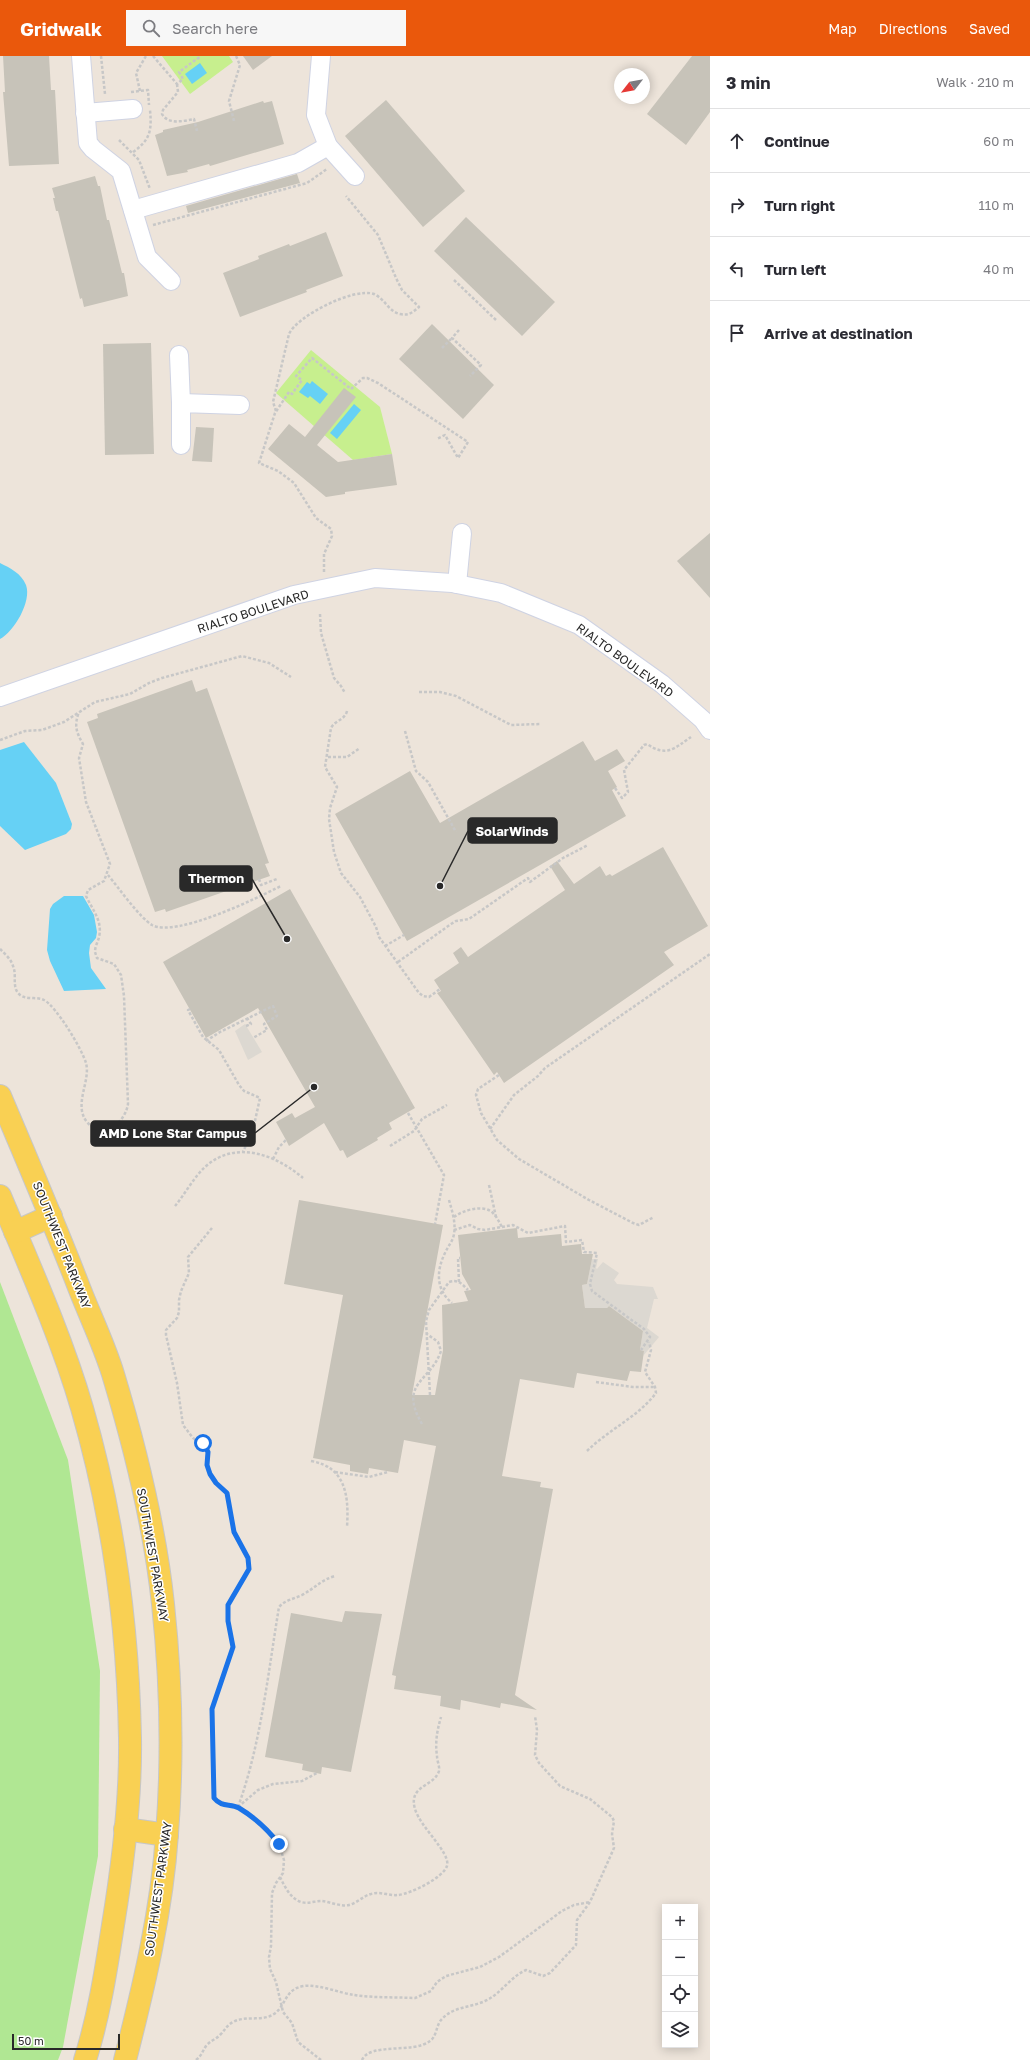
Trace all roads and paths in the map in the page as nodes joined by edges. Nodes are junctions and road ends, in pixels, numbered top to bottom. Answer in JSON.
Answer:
{"nodes":[{"id":1,"x":81,"y":56,"type":"edge"},
{"id":2,"x":101,"y":56,"type":"edge"},
{"id":3,"x":146,"y":56,"type":"edge"},
{"id":4,"x":153,"y":56,"type":"edge"},
{"id":5,"x":201,"y":56,"type":"edge"},
{"id":6,"x":236,"y":56,"type":"edge"},
{"id":7,"x":321,"y":56,"type":"edge"},
{"id":8,"x":177,"y":84,"type":"junction"},
{"id":9,"x":140,"y":91,"type":"dead end"},
{"id":10,"x":105,"y":94,"type":"dead end"},
{"id":11,"x":133,"y":109,"type":"dead end"},
{"id":12,"x":85,"y":113,"type":"junction"},
{"id":13,"x":234,"y":121,"type":"dead end"},
{"id":14,"x":197,"y":131,"type":"dead end"},
{"id":15,"x":120,"y":140,"type":"dead end"},
{"id":16,"x":328,"y":146,"type":"junction"},
{"id":17,"x":331,"y":167,"type":"dead end"},
{"id":18,"x":355,"y":176,"type":"dead end"},
{"id":19,"x":151,"y":194,"type":"dead end"},
{"id":20,"x":346,"y":196,"type":"dead end"},
{"id":21,"x":133,"y":210,"type":"junction"},
{"id":22,"x":148,"y":227,"type":"dead end"},
{"id":23,"x":454,"y":280,"type":"dead end"},
{"id":24,"x":171,"y":281,"type":"dead end"},
{"id":25,"x":496,"y":320,"type":"dead end"},
{"id":26,"x":459,"y":330,"type":"dead end"},
{"id":27,"x":452,"y":338,"type":"junction"},
{"id":28,"x":442,"y":348,"type":"dead end"},
{"id":29,"x":179,"y":356,"type":"dead end"},
{"id":30,"x":470,"y":376,"type":"dead end"},
{"id":31,"x":182,"y":403,"type":"junction"},
{"id":32,"x":240,"y":405,"type":"dead end"},
{"id":33,"x":276,"y":411,"type":"junction"},
{"id":34,"x":437,"y":439,"type":"dead end"},
{"id":35,"x":181,"y":445,"type":"dead end"},
{"id":36,"x":462,"y":533,"type":"dead end"},
{"id":37,"x":324,"y":572,"type":"dead end"},
{"id":38,"x":457,"y":584,"type":"junction"},
{"id":39,"x":320,"y":614,"type":"dead end"},
{"id":40,"x":291,"y":677,"type":"dead end"},
{"id":41,"x":419,"y":692,"type":"dead end"},
{"id":42,"x":345,"y":693,"type":"dead end"},
{"id":43,"x":0,"y":697,"type":"edge"},
{"id":44,"x":347,"y":711,"type":"dead end"},
{"id":45,"x":79,"y":712,"type":"junction"},
{"id":46,"x":540,"y":724,"type":"dead end"},
{"id":47,"x":710,"y":730,"type":"edge"},
{"id":48,"x":404,"y":732,"type":"dead end"},
{"id":49,"x":691,"y":737,"type":"dead end"},
{"id":50,"x":0,"y":740,"type":"edge"},
{"id":51,"x":360,"y":748,"type":"dead end"},
{"id":52,"x":328,"y":757,"type":"junction"},
{"id":53,"x":615,"y":788,"type":"dead end"},
{"id":54,"x":456,"y":832,"type":"dead end"},
{"id":55,"x":588,"y":845,"type":"dead end"},
{"id":56,"x":108,"y":875,"type":"junction"},
{"id":57,"x":277,"y":879,"type":"dead end"},
{"id":58,"x":259,"y":880,"type":"dead end"},
{"id":59,"x":281,"y":886,"type":"dead end"},
{"id":60,"x":404,"y":935,"type":"dead end"},
{"id":61,"x":386,"y":946,"type":"junction"},
{"id":62,"x":0,"y":950,"type":"edge"},
{"id":63,"x":710,"y":954,"type":"edge"},
{"id":64,"x":398,"y":962,"type":"junction"},
{"id":65,"x":440,"y":989,"type":"dead end"},
{"id":66,"x":190,"y":1009,"type":"dead end"},
{"id":67,"x":247,"y":1018,"type":"junction"},
{"id":68,"x":246,"y":1026,"type":"dead end"},
{"id":69,"x":253,"y":1038,"type":"dead end"},
{"id":70,"x":206,"y":1041,"type":"junction"},
{"id":71,"x":499,"y":1075,"type":"dead end"},
{"id":72,"x":0,"y":1096,"type":"edge"},
{"id":73,"x":447,"y":1105,"type":"dead end"},
{"id":74,"x":408,"y":1113,"type":"dead end"},
{"id":75,"x":490,"y":1129,"type":"junction"},
{"id":76,"x":286,"y":1140,"type":"dead end"},
{"id":77,"x":390,"y":1146,"type":"dead end"},
{"id":78,"x":243,"y":1152,"type":"junction"},
{"id":79,"x":273,"y":1159,"type":"junction"},
{"id":80,"x":304,"y":1178,"type":"dead end"},
{"id":81,"x":489,"y":1185,"type":"dead end"},
{"id":82,"x":0,"y":1196,"type":"edge"},
{"id":83,"x":449,"y":1200,"type":"dead end"},
{"id":84,"x":175,"y":1206,"type":"dead end"},
{"id":85,"x":51,"y":1216,"type":"junction"},
{"id":86,"x":454,"y":1217,"type":"junction"},
{"id":87,"x":497,"y":1217,"type":"junction"},
{"id":88,"x":654,"y":1217,"type":"dead end"},
{"id":89,"x":435,"y":1224,"type":"dead end"},
{"id":90,"x":502,"y":1227,"type":"junction"},
{"id":91,"x":212,"y":1228,"type":"dead end"},
{"id":92,"x":454,"y":1230,"type":"junction"},
{"id":93,"x":15,"y":1232,"type":"junction"},
{"id":94,"x":460,"y":1258,"type":"dead end"},
{"id":95,"x":459,"y":1282,"type":"junction"},
{"id":96,"x":468,"y":1290,"type":"dead end"},
{"id":97,"x":442,"y":1291,"type":"junction"},
{"id":98,"x":452,"y":1303,"type":"dead end"},
{"id":99,"x":427,"y":1334,"type":"junction"},
{"id":100,"x":649,"y":1342,"type":"junction"},
{"id":101,"x":641,"y":1350,"type":"dead end"},
{"id":102,"x":429,"y":1371,"type":"junction"},
{"id":103,"x":596,"y":1382,"type":"dead end"},
{"id":104,"x":654,"y":1387,"type":"junction"},
{"id":105,"x":430,"y":1395,"type":"dead end"},
{"id":106,"x":422,"y":1424,"type":"dead end"},
{"id":107,"x":587,"y":1451,"type":"dead end"},
{"id":108,"x":311,"y":1461,"type":"dead end"},
{"id":109,"x":335,"y":1472,"type":"junction"},
{"id":110,"x":388,"y":1472,"type":"dead end"},
{"id":111,"x":347,"y":1527,"type":"dead end"},
{"id":112,"x":335,"y":1576,"type":"dead end"},
{"id":113,"x":535,"y":1716,"type":"dead end"},
{"id":114,"x":441,"y":1717,"type":"dead end"},
{"id":115,"x":317,"y":1773,"type":"dead end"},
{"id":116,"x":238,"y":1807,"type":"junction"},
{"id":117,"x":125,"y":1829,"type":"junction"},
{"id":118,"x":167,"y":1834,"type":"junction"},
{"id":119,"x":280,"y":1877,"type":"junction"},
{"id":120,"x":590,"y":1902,"type":"junction"},
{"id":121,"x":282,"y":2006,"type":"junction"},
{"id":122,"x":85,"y":2060,"type":"edge"},
{"id":123,"x":126,"y":2060,"type":"edge"},
{"id":124,"x":196,"y":2060,"type":"edge"},
{"id":125,"x":321,"y":2060,"type":"edge"},
{"id":126,"x":362,"y":2060,"type":"edge"}],
"edges":[{"from":1,"to":12,"type":"street"},
{"from":2,"to":10,"type":"path"},
{"from":3,"to":9,"type":"path"},
{"from":4,"to":8,"type":"path"},
{"from":5,"to":8,"type":"path"},
{"from":6,"to":13,"type":"path"},
{"from":7,"to":16,"type":"street"},
{"from":8,"to":14,"type":"path"},
{"from":11,"to":12,"type":"street"},
{"from":12,"to":21,"type":"street"},
{"from":15,"to":19,"type":"path"},
{"from":16,"to":18,"type":"street"},
{"from":16,"to":21,"type":"street"},
{"from":17,"to":22,"type":"path"},
{"from":20,"to":33,"type":"path"},
{"from":21,"to":24,"type":"street"},
{"from":23,"to":25,"type":"path"},
{"from":26,"to":27,"type":"path"},
{"from":27,"to":28,"type":"path"},
{"from":27,"to":30,"type":"path"},
{"from":29,"to":31,"type":"street"},
{"from":31,"to":32,"type":"street"},
{"from":31,"to":35,"type":"street"},
{"from":33,"to":34,"type":"path"},
{"from":33,"to":37,"type":"path"},
{"from":36,"to":38,"type":"street"},
{"from":38,"to":43,"type":"street","name":"RIALTO BOULEVARD"},
{"from":38,"to":47,"type":"street","name":"RIALTO BOULEVARD"},
{"from":39,"to":42,"type":"path"},
{"from":40,"to":45,"type":"path"},
{"from":41,"to":46,"type":"path"},
{"from":44,"to":52,"type":"path"},
{"from":45,"to":50,"type":"path"},
{"from":45,"to":56,"type":"path"},
{"from":48,"to":54,"type":"path"},
{"from":49,"to":53,"type":"path"},
{"from":51,"to":52,"type":"path"},
{"from":52,"to":61,"type":"path"},
{"from":55,"to":64,"type":"path"},
{"from":56,"to":59,"type":"path"},
{"from":56,"to":62,"type":"path"},
{"from":57,"to":58,"type":"path"},
{"from":60,"to":61,"type":"path"},
{"from":61,"to":64,"type":"path"},
{"from":63,"to":75,"type":"path"},
{"from":64,"to":65,"type":"path"},
{"from":66,"to":70,"type":"path"},
{"from":67,"to":68,"type":"path"},
{"from":67,"to":69,"type":"path"},
{"from":67,"to":70,"type":"path"},
{"from":70,"to":78,"type":"path"},
{"from":71,"to":75,"type":"path"},
{"from":72,"to":85,"type":"main road","name":"SOUTHWEST PARKWAY"},
{"from":73,"to":77,"type":"path"},
{"from":74,"to":89,"type":"path","bridge":true},
{"from":75,"to":88,"type":"path"},
{"from":76,"to":79,"type":"path"},
{"from":78,"to":79,"type":"path"},
{"from":78,"to":84,"type":"path"},
{"from":79,"to":80,"type":"path"},
{"from":81,"to":87,"type":"path"},
{"from":82,"to":93,"type":"main road"},
{"from":83,"to":86,"type":"path"},
{"from":85,"to":93,"type":"main road"},
{"from":85,"to":118,"type":"main road","name":"SOUTHWEST PARKWAY"},
{"from":86,"to":87,"type":"path"},
{"from":86,"to":92,"type":"path"},
{"from":87,"to":90,"type":"path"},
{"from":90,"to":92,"type":"path"},
{"from":90,"to":100,"type":"path"},
{"from":91,"to":116,"type":"path"},
{"from":92,"to":97,"type":"path"},
{"from":93,"to":117,"type":"main road"},
{"from":94,"to":95,"type":"path"},
{"from":95,"to":96,"type":"path"},
{"from":95,"to":97,"type":"path"},
{"from":97,"to":98,"type":"path"},
{"from":97,"to":99,"type":"path"},
{"from":99,"to":102,"type":"path"},
{"from":99,"to":102,"type":"path"},
{"from":100,"to":101,"type":"path"},
{"from":100,"to":104,"type":"path"},
{"from":102,"to":105,"type":"path"},
{"from":102,"to":106,"type":"path"},
{"from":103,"to":104,"type":"path"},
{"from":104,"to":107,"type":"path"},
{"from":108,"to":109,"type":"path"},
{"from":109,"to":110,"type":"path"},
{"from":109,"to":111,"type":"path"},
{"from":112,"to":116,"type":"path"},
{"from":113,"to":120,"type":"path"},
{"from":114,"to":119,"type":"path"},
{"from":115,"to":116,"type":"path"},
{"from":116,"to":119,"type":"path"},
{"from":117,"to":118,"type":"main road"},
{"from":117,"to":122,"type":"main road"},
{"from":118,"to":123,"type":"main road","name":"SOUTHWEST PARKWAY"},
{"from":119,"to":121,"type":"path"},
{"from":120,"to":121,"type":"path"},
{"from":120,"to":126,"type":"path"},
{"from":121,"to":124,"type":"path"},
{"from":121,"to":125,"type":"path"}]}
